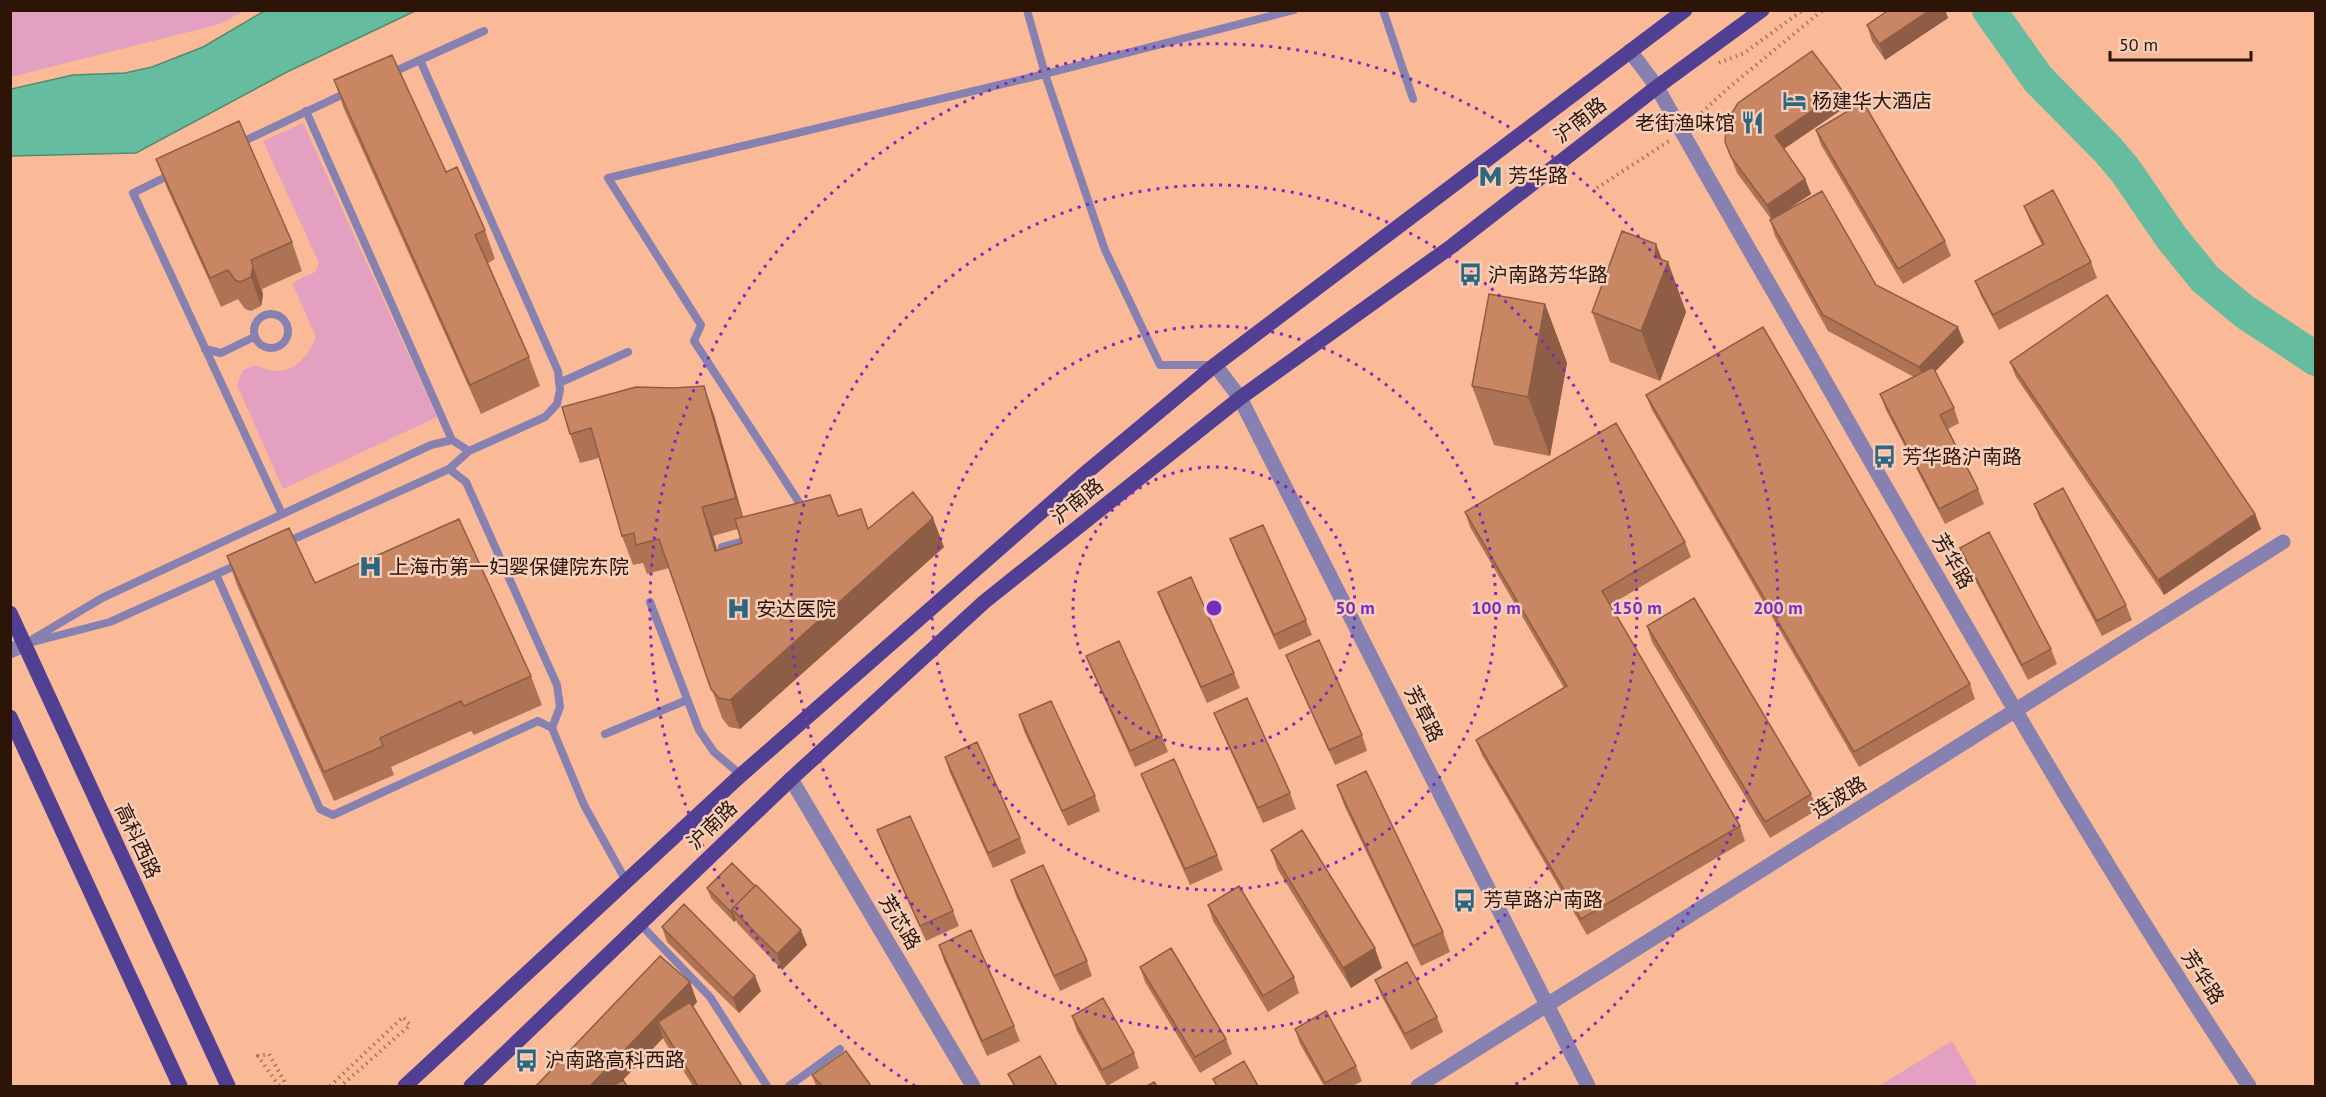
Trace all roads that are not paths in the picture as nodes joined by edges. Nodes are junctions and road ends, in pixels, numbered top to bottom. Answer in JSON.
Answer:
{"nodes":[{"id":1,"x":1027,"y":10,"type":"edge"},
{"id":2,"x":1294,"y":10,"type":"edge"},
{"id":3,"x":1383,"y":10,"type":"edge"},
{"id":4,"x":1685,"y":10,"type":"edge"},
{"id":5,"x":1762,"y":10,"type":"edge"},
{"id":6,"x":484,"y":31,"type":"dead end"},
{"id":7,"x":1630,"y":51,"type":"junction"},
{"id":8,"x":420,"y":60,"type":"junction"},
{"id":9,"x":1045,"y":74,"type":"junction"},
{"id":10,"x":379,"y":78,"type":"edge"},
{"id":11,"x":1657,"y":87,"type":"junction"},
{"id":12,"x":358,"y":88,"type":"edge"},
{"id":13,"x":1413,"y":99,"type":"dead end"},
{"id":14,"x":306,"y":111,"type":"junction"},
{"id":15,"x":230,"y":147,"type":"edge"},
{"id":16,"x":176,"y":172,"type":"edge"},
{"id":17,"x":254,"y":337,"type":"junction"},
{"id":18,"x":205,"y":349,"type":"junction"},
{"id":19,"x":221,"y":352,"type":"junction"},
{"id":20,"x":628,"y":352,"type":"dead end"},
{"id":21,"x":1215,"y":365,"type":"junction"},
{"id":22,"x":214,"y":368,"type":"junction"},
{"id":23,"x":559,"y":382,"type":"junction"},
{"id":24,"x":1240,"y":398,"type":"junction"},
{"id":25,"x":452,"y":440,"type":"junction"},
{"id":26,"x":469,"y":452,"type":"junction"},
{"id":27,"x":449,"y":469,"type":"junction"},
{"id":28,"x":282,"y":514,"type":"junction"},
{"id":29,"x":812,"y":522,"type":"edge"},
{"id":30,"x":756,"y":537,"type":"edge"},
{"id":31,"x":2283,"y":542,"type":"dead end"},
{"id":32,"x":280,"y":545,"type":"edge"},
{"id":33,"x":722,"y":547,"type":"edge"},
{"id":34,"x":248,"y":560,"type":"edge"},
{"id":35,"x":216,"y":574,"type":"junction"},
{"id":36,"x":650,"y":602,"type":"dead end"},
{"id":37,"x":10,"y":613,"type":"edge"},
{"id":38,"x":18,"y":647,"type":"edge"},
{"id":39,"x":687,"y":700,"type":"junction"},
{"id":40,"x":2016,"y":711,"type":"junction"},
{"id":41,"x":10,"y":717,"type":"edge"},
{"id":42,"x":552,"y":728,"type":"junction"},
{"id":43,"x":605,"y":734,"type":"dead end"},
{"id":44,"x":741,"y":775,"type":"junction"},
{"id":45,"x":791,"y":779,"type":"junction"},
{"id":46,"x":626,"y":881,"type":"junction"},
{"id":47,"x":640,"y":924,"type":"junction"},
{"id":48,"x":1546,"y":1006,"type":"junction"},
{"id":49,"x":840,"y":1049,"type":"dead end"},
{"id":50,"x":180,"y":1086,"type":"edge"},
{"id":51,"x":228,"y":1086,"type":"edge"},
{"id":52,"x":405,"y":1086,"type":"edge"},
{"id":53,"x":471,"y":1086,"type":"edge"},
{"id":54,"x":767,"y":1086,"type":"edge"},
{"id":55,"x":789,"y":1086,"type":"edge"},
{"id":56,"x":973,"y":1086,"type":"edge"},
{"id":57,"x":1418,"y":1086,"type":"edge"},
{"id":58,"x":1588,"y":1086,"type":"edge"},
{"id":59,"x":2249,"y":1086,"type":"edge"}],
"edges":[{"from":1,"to":9,"type":"lane"},
{"from":2,"to":9,"type":"lane"},
{"from":3,"to":13,"type":"lane"},
{"from":4,"to":7,"type":"main road","name":"沪南路"},
{"from":5,"to":11,"type":"main road","name":"沪南路"},
{"from":6,"to":8,"type":"lane"},
{"from":7,"to":11,"type":"street","name":"芳华路"},
{"from":7,"to":21,"type":"main road","name":"沪南路"},
{"from":8,"to":10,"type":"lane"},
{"from":8,"to":23,"type":"lane"},
{"from":9,"to":21,"type":"lane"},
{"from":9,"to":29,"type":"lane"},
{"from":11,"to":24,"type":"main road","name":"沪南路"},
{"from":11,"to":40,"type":"street","name":"芳华路"},
{"from":12,"to":14,"type":"lane"},
{"from":14,"to":15,"type":"lane"},
{"from":14,"to":25,"type":"lane"},
{"from":16,"to":18,"type":"lane"},
{"from":17,"to":17,"type":"lane"},
{"from":17,"to":19,"type":"lane"},
{"from":18,"to":19,"type":"lane"},
{"from":18,"to":22,"type":"lane"},
{"from":19,"to":22,"type":"lane"},
{"from":20,"to":23,"type":"lane"},
{"from":21,"to":24,"type":"street","name":"芳草路"},
{"from":21,"to":44,"type":"main road","name":"沪南路"},
{"from":22,"to":28,"type":"lane"},
{"from":23,"to":26,"type":"lane"},
{"from":24,"to":45,"type":"main road","name":"沪南路"},
{"from":24,"to":48,"type":"street","name":"芳草路"},
{"from":25,"to":26,"type":"lane"},
{"from":25,"to":28,"type":"lane"},
{"from":26,"to":27,"type":"lane"},
{"from":27,"to":32,"type":"lane"},
{"from":27,"to":42,"type":"lane"},
{"from":28,"to":38,"type":"lane"},
{"from":30,"to":33,"type":"lane"},
{"from":31,"to":40,"type":"street","name":"连波路"},
{"from":34,"to":35,"type":"lane"},
{"from":35,"to":38,"type":"lane"},
{"from":35,"to":42,"type":"lane"},
{"from":36,"to":39,"type":"lane"},
{"from":37,"to":38,"type":"main road","name":"高科西路"},
{"from":38,"to":51,"type":"main road","name":"高科西路"},
{"from":39,"to":43,"type":"lane"},
{"from":39,"to":44,"type":"lane"},
{"from":40,"to":48,"type":"street","name":"连波路"},
{"from":40,"to":59,"type":"street","name":"芳华路"},
{"from":41,"to":50,"type":"main road"},
{"from":42,"to":46,"type":"lane"},
{"from":44,"to":46,"type":"main road","name":"沪南路"},
{"from":45,"to":47,"type":"main road","name":"沪南路"},
{"from":45,"to":56,"type":"street","name":"芳芯路"},
{"from":46,"to":52,"type":"main road","name":"沪南路"},
{"from":47,"to":53,"type":"main road","name":"沪南路"},
{"from":47,"to":54,"type":"lane"},
{"from":48,"to":57,"type":"street","name":"连波路"},
{"from":48,"to":58,"type":"street","name":"芳草路"},
{"from":49,"to":55,"type":"lane"}]}
